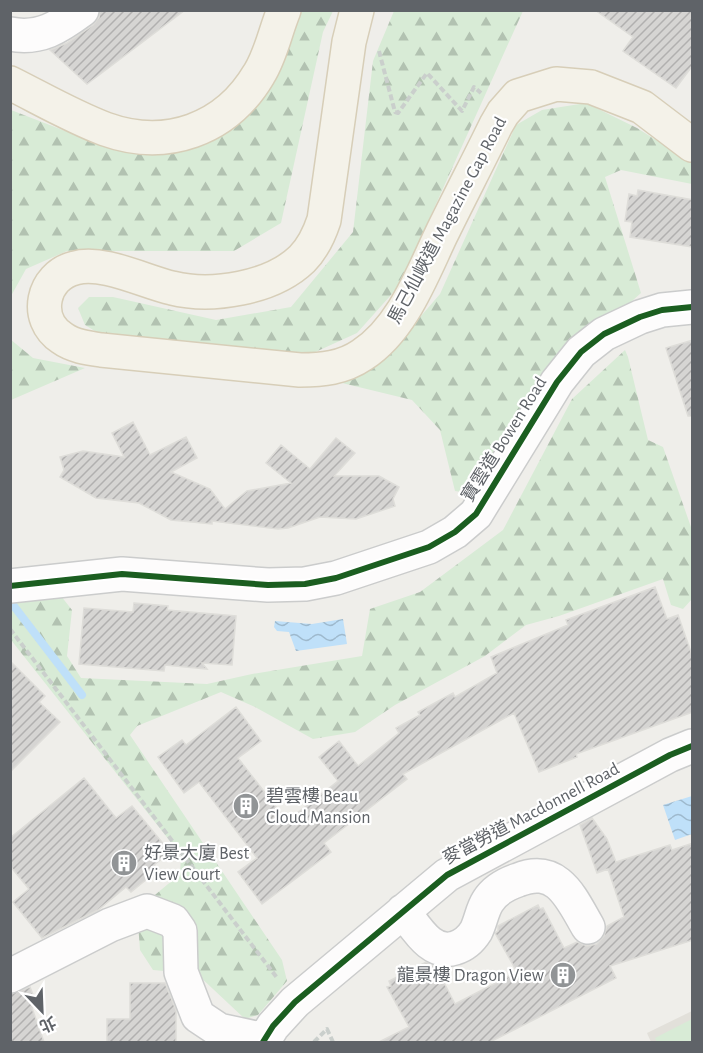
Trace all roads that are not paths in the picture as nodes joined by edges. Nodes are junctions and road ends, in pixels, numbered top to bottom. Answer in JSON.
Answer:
{"nodes":[{"id":1,"x":82,"y":10,"type":"edge"},
{"id":2,"x":284,"y":10,"type":"edge"},
{"id":3,"x":357,"y":10,"type":"edge"},
{"id":4,"x":10,"y":34,"type":"edge"},
{"id":5,"x":10,"y":83,"type":"edge"},
{"id":6,"x":693,"y":145,"type":"edge"},
{"id":7,"x":693,"y":307,"type":"edge"},
{"id":8,"x":10,"y":586,"type":"edge"},
{"id":9,"x":693,"y":746,"type":"edge"},
{"id":10,"x":403,"y":911,"type":"junction"},
{"id":11,"x":588,"y":927,"type":"dead end"},
{"id":12,"x":10,"y":976,"type":"edge"},
{"id":13,"x":264,"y":1041,"type":"edge"}],
"edges":[{"from":1,"to":4,"type":"street"},
{"from":2,"to":5,"type":"main road"},
{"from":3,"to":6,"type":"main road","name":"馬己仙峽道 Magazine Gap Road"},
{"from":7,"to":8,"type":"street","name":"寶雲道 Bowen Road"},
{"from":9,"to":10,"type":"street","name":"麥當勞道 Macdonnell Road"},
{"from":10,"to":11,"type":"street"},
{"from":10,"to":13,"type":"street","name":"麥當勞道 Macdonnell Road"},
{"from":12,"to":13,"type":"street"}]}
